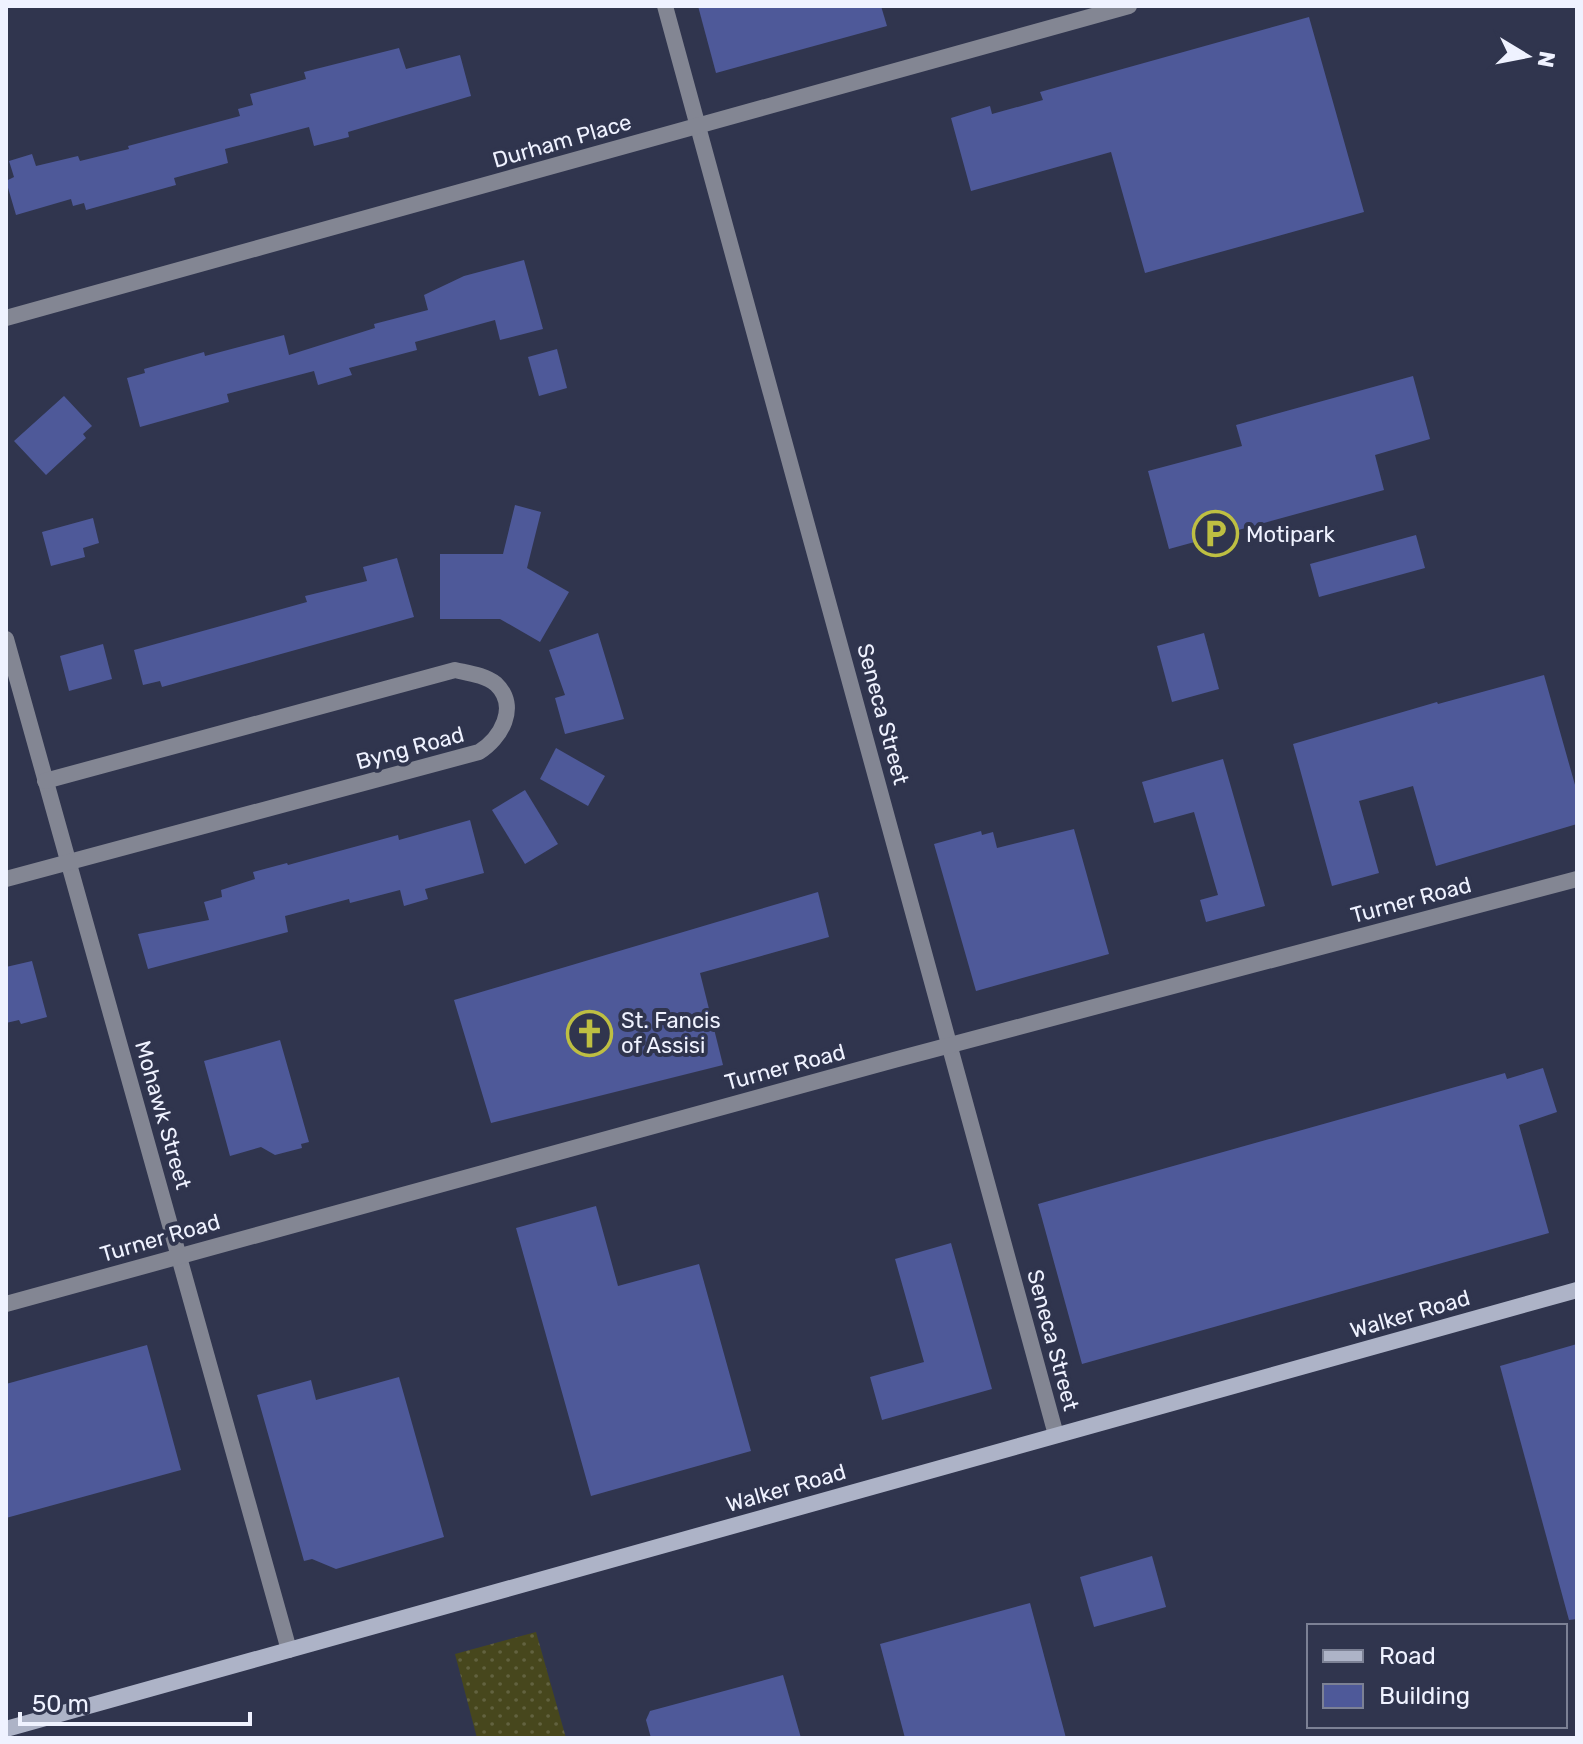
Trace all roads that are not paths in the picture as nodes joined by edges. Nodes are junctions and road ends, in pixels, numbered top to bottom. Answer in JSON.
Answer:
{"nodes":[{"id":1,"x":665,"y":6,"type":"edge"},
{"id":2,"x":1129,"y":6,"type":"edge"},
{"id":3,"x":698,"y":126,"type":"junction"},
{"id":4,"x":6,"y":318,"type":"edge"},
{"id":5,"x":6,"y":639,"type":"edge"},
{"id":6,"x":45,"y":781,"type":"junction"},
{"id":7,"x":69,"y":862,"type":"junction"},
{"id":8,"x":6,"y":879,"type":"edge"},
{"id":9,"x":1577,"y":879,"type":"edge"},
{"id":10,"x":950,"y":1045,"type":"junction"},
{"id":11,"x":179,"y":1255,"type":"junction"},
{"id":12,"x":1577,"y":1290,"type":"edge"},
{"id":13,"x":6,"y":1304,"type":"edge"},
{"id":14,"x":1056,"y":1435,"type":"junction"},
{"id":15,"x":289,"y":1650,"type":"junction"},
{"id":16,"x":6,"y":1729,"type":"edge"}],
"edges":[{"from":1,"to":3,"type":"street","name":"Seneca Street"},
{"from":2,"to":3,"type":"street","name":"Durham Place"},
{"from":3,"to":4,"type":"street","name":"Durham Place"},
{"from":3,"to":10,"type":"street","name":"Seneca Street"},
{"from":5,"to":6,"type":"street","name":"Mohawk Street"},
{"from":6,"to":7,"type":"street","name":"Mohawk Street"},
{"from":6,"to":7,"type":"street","name":"Byng Road"},
{"from":7,"to":8,"type":"street","name":"Byng Road"},
{"from":7,"to":11,"type":"street","name":"Mohawk Street"},
{"from":9,"to":10,"type":"street","name":"Turner Road"},
{"from":10,"to":11,"type":"street","name":"Turner Road"},
{"from":10,"to":14,"type":"street","name":"Seneca Street"},
{"from":11,"to":13,"type":"street","name":"Turner Road"},
{"from":11,"to":15,"type":"street","name":"Mohawk Street"},
{"from":12,"to":14,"type":"main road","name":"Walker Road"},
{"from":14,"to":15,"type":"main road","name":"Walker Road"},
{"from":15,"to":16,"type":"main road","name":"Walker Road"}]}
